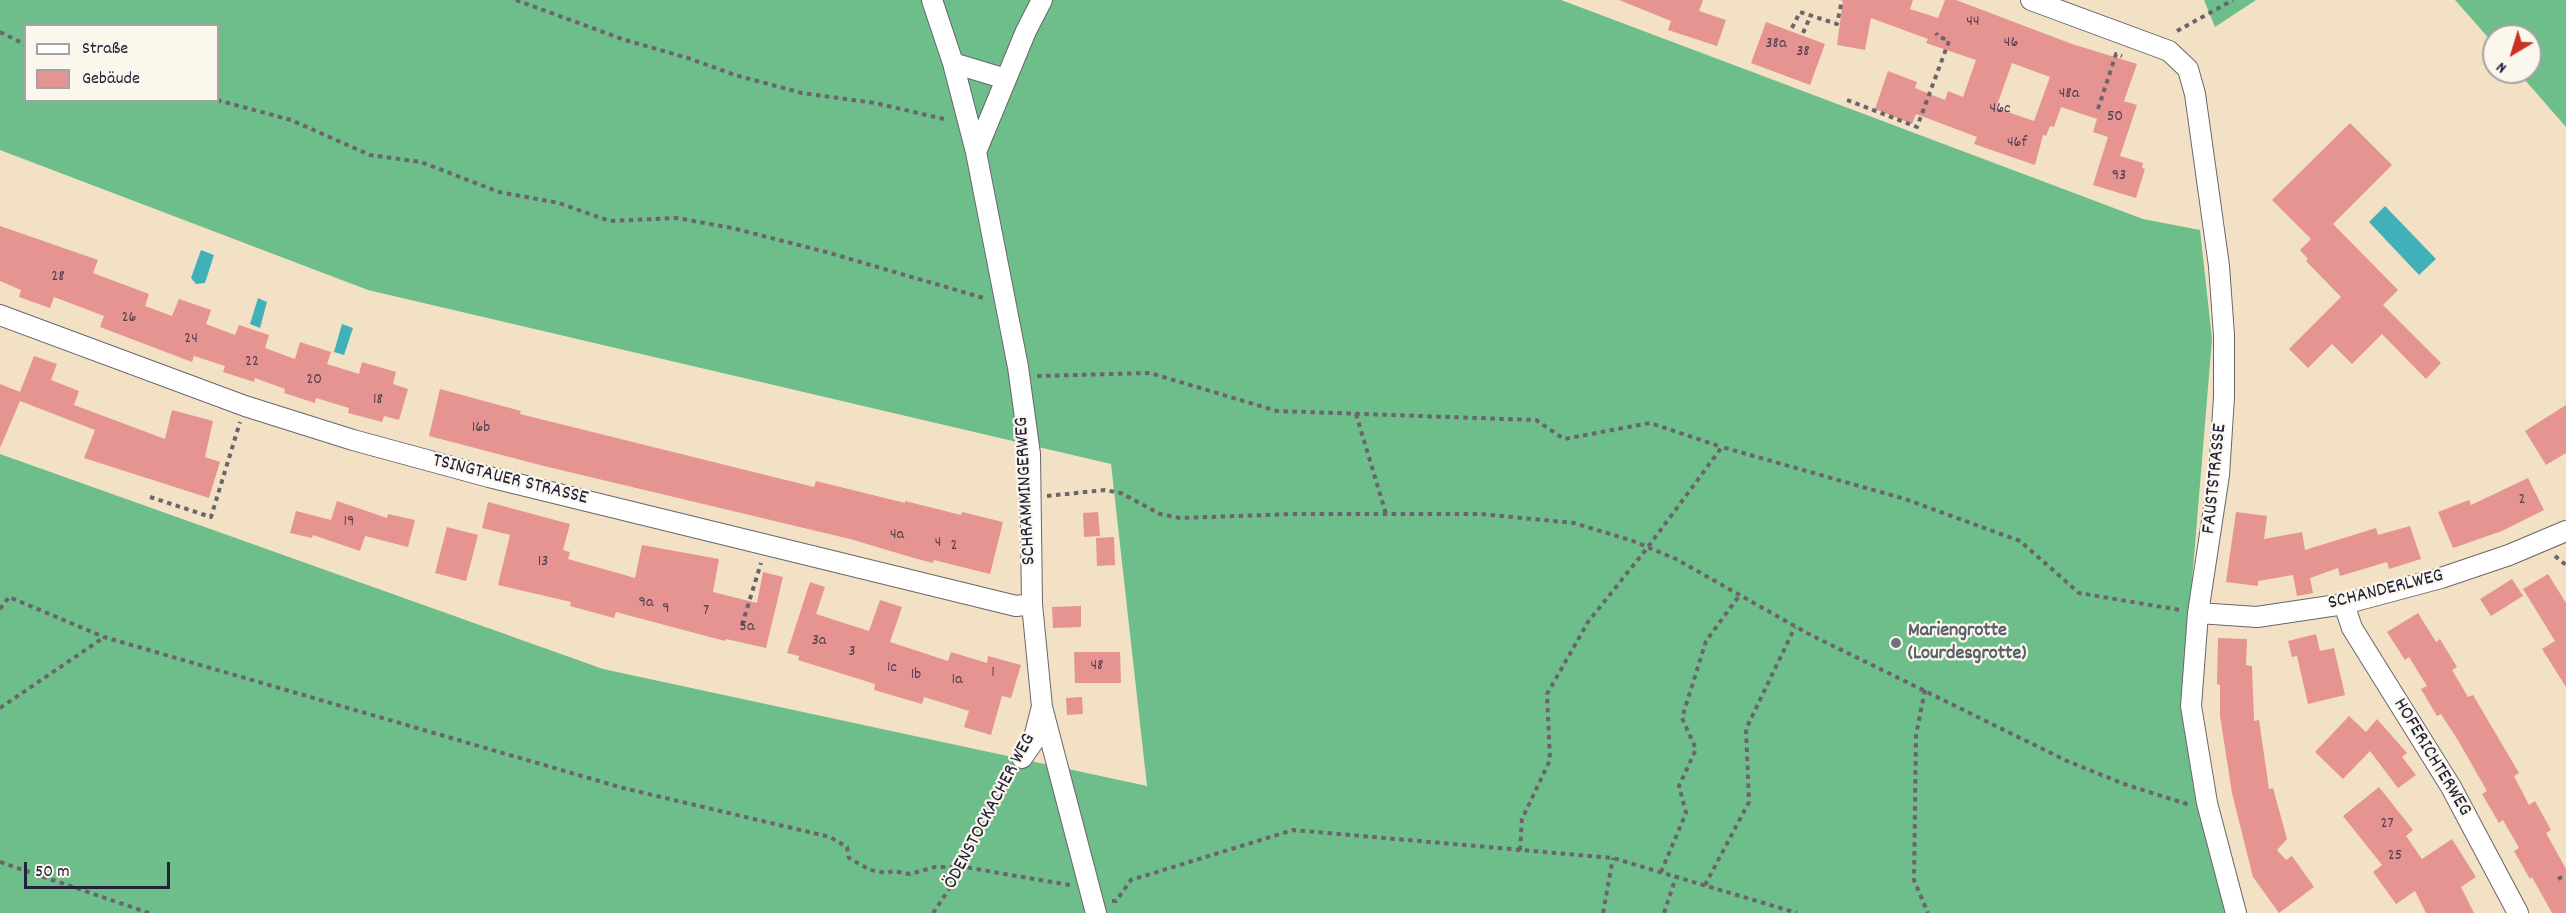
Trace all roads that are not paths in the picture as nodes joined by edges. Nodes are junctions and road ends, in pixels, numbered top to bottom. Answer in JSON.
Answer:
{"nodes":[{"id":1,"x":932,"y":0,"type":"edge"},
{"id":2,"x":1042,"y":0,"type":"edge"},
{"id":3,"x":2031,"y":0,"type":"edge"},
{"id":4,"x":953,"y":63,"type":"junction"},
{"id":5,"x":1006,"y":80,"type":"junction"},
{"id":6,"x":976,"y":152,"type":"junction"},
{"id":7,"x":0,"y":315,"type":"edge"},
{"id":8,"x":2566,"y":531,"type":"edge"},
{"id":9,"x":1032,"y":604,"type":"junction"},
{"id":10,"x":2344,"y":604,"type":"junction"},
{"id":11,"x":2198,"y":613,"type":"junction"},
{"id":12,"x":1093,"y":902,"type":"edge"},
{"id":13,"x":2236,"y":913,"type":"edge"},
{"id":14,"x":2518,"y":913,"type":"edge"}],
"edges":[{"from":1,"to":4,"type":"street","name":"SCHRAMMINGERWEG"},
{"from":2,"to":5,"type":"street"},
{"from":3,"to":11,"type":"street","name":"FAUSTSTRASSE"},
{"from":4,"to":5,"type":"street"},
{"from":4,"to":6,"type":"street","name":"SCHRAMMINGERWEG"},
{"from":5,"to":6,"type":"street"},
{"from":6,"to":9,"type":"street","name":"SCHRAMMINGERWEG"},
{"from":7,"to":9,"type":"street","name":"TSINGTAUER STRASSE"},
{"from":8,"to":10,"type":"street","name":"SCHANDERLWEG"},
{"from":9,"to":12,"type":"street","name":"SCHRAMMINGERWEG"},
{"from":10,"to":11,"type":"street","name":"SCHANDERLWEG"},
{"from":10,"to":14,"type":"street","name":"HOFERICHTERWEG"},
{"from":11,"to":13,"type":"street","name":"FAUSTSTRASSE"}]}
